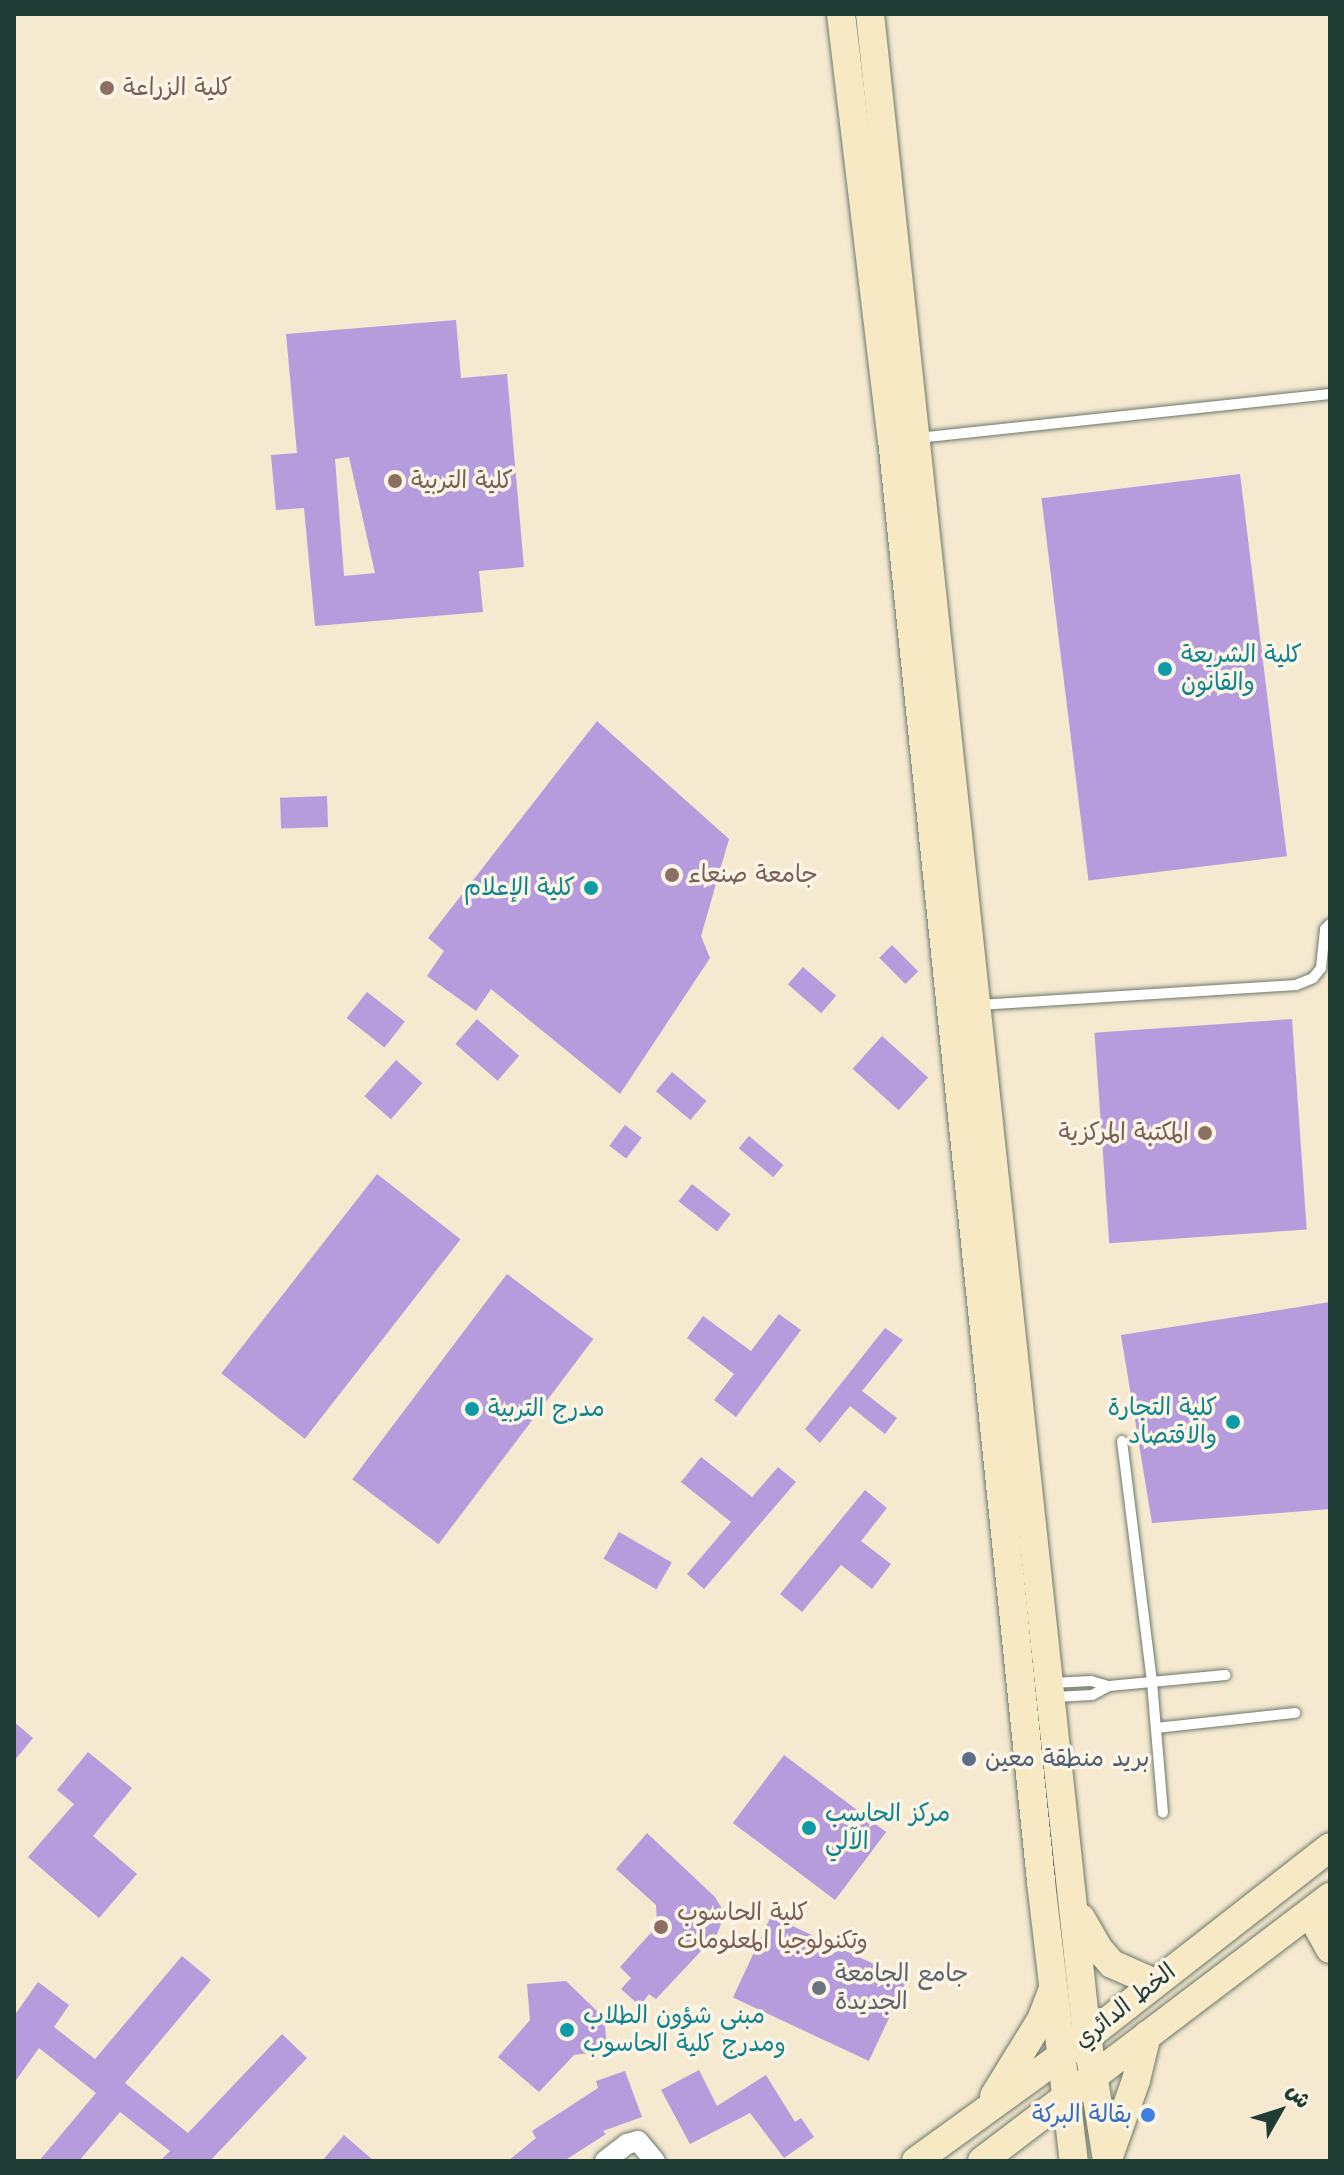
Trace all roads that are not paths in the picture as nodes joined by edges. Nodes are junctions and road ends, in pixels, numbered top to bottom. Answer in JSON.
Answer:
{"nodes":[{"id":1,"x":841,"y":14,"type":"edge"},
{"id":2,"x":870,"y":14,"type":"edge"},
{"id":3,"x":846,"y":67,"type":"junction"},
{"id":4,"x":876,"y":73,"type":"junction"},
{"id":5,"x":1330,"y":394,"type":"edge"},
{"id":6,"x":905,"y":439,"type":"junction"},
{"id":7,"x":1330,"y":924,"type":"edge"},
{"id":8,"x":977,"y":1005,"type":"junction"},
{"id":9,"x":1122,"y":1441,"type":"dead end"},
{"id":10,"x":1225,"y":1675,"type":"dead end"},
{"id":11,"x":1152,"y":1682,"type":"junction"},
{"id":12,"x":1041,"y":1691,"type":"junction"},
{"id":13,"x":1295,"y":1713,"type":"dead end"},
{"id":14,"x":1156,"y":1728,"type":"junction"},
{"id":15,"x":1163,"y":1813,"type":"dead end"},
{"id":16,"x":1330,"y":1847,"type":"edge"},
{"id":17,"x":1074,"y":1904,"type":"junction"},
{"id":18,"x":1320,"y":1905,"type":"edge"},
{"id":19,"x":1330,"y":1949,"type":"edge"},
{"id":20,"x":1155,"y":1983,"type":"junction"},
{"id":21,"x":1054,"y":1989,"type":"junction"},
{"id":22,"x":1147,"y":2035,"type":"junction"},
{"id":23,"x":1087,"y":2037,"type":"junction"},
{"id":24,"x":1062,"y":2054,"type":"junction"},
{"id":25,"x":1093,"y":2077,"type":"junction"},
{"id":26,"x":1067,"y":2096,"type":"junction"},
{"id":27,"x":986,"y":2110,"type":"junction"},
{"id":28,"x":605,"y":2161,"type":"edge"},
{"id":29,"x":655,"y":2161,"type":"edge"},
{"id":30,"x":916,"y":2161,"type":"edge"},
{"id":31,"x":988,"y":2161,"type":"edge"},
{"id":32,"x":1074,"y":2161,"type":"edge"},
{"id":33,"x":1107,"y":2161,"type":"edge"}],
"edges":[{"from":1,"to":3,"type":"street"},
{"from":2,"to":4,"type":"street"},
{"from":3,"to":4,"type":"street"},
{"from":3,"to":6,"type":"street"},
{"from":4,"to":6,"type":"street"},
{"from":5,"to":6,"type":"lane"},
{"from":6,"to":8,"type":"street"},
{"from":6,"to":12,"type":"street"},
{"from":7,"to":8,"type":"lane"},
{"from":8,"to":12,"type":"street"},
{"from":9,"to":11,"type":"lane"},
{"from":10,"to":11,"type":"lane"},
{"from":11,"to":12,"type":"lane"},
{"from":11,"to":14,"type":"lane"},
{"from":12,"to":17,"type":"street"},
{"from":12,"to":21,"type":"street"},
{"from":13,"to":14,"type":"lane"},
{"from":14,"to":15,"type":"lane"},
{"from":16,"to":20,"type":"street","name":"الخط الدائري"},
{"from":17,"to":20,"type":"street"},
{"from":17,"to":23,"type":"street"},
{"from":18,"to":19,"type":"street"},
{"from":18,"to":22,"type":"street","name":"الخط الدائري"},
{"from":20,"to":23,"type":"street","name":"الخط الدائري"},
{"from":21,"to":24,"type":"street"},
{"from":21,"to":27,"type":"street"},
{"from":22,"to":25,"type":"street","name":"الخط الدائري"},
{"from":22,"to":33,"type":"street"},
{"from":23,"to":24,"type":"street","name":"الخط الدائري"},
{"from":23,"to":25,"type":"street"},
{"from":24,"to":26,"type":"street"},
{"from":24,"to":27,"type":"street","name":"الخط الدائري"},
{"from":25,"to":26,"type":"street","name":"الخط الدائري"},
{"from":25,"to":33,"type":"street"},
{"from":26,"to":31,"type":"street","name":"الخط الدائري"},
{"from":26,"to":32,"type":"street"},
{"from":27,"to":30,"type":"street","name":"الخط الدائري"},
{"from":28,"to":29,"type":"street"}]}
